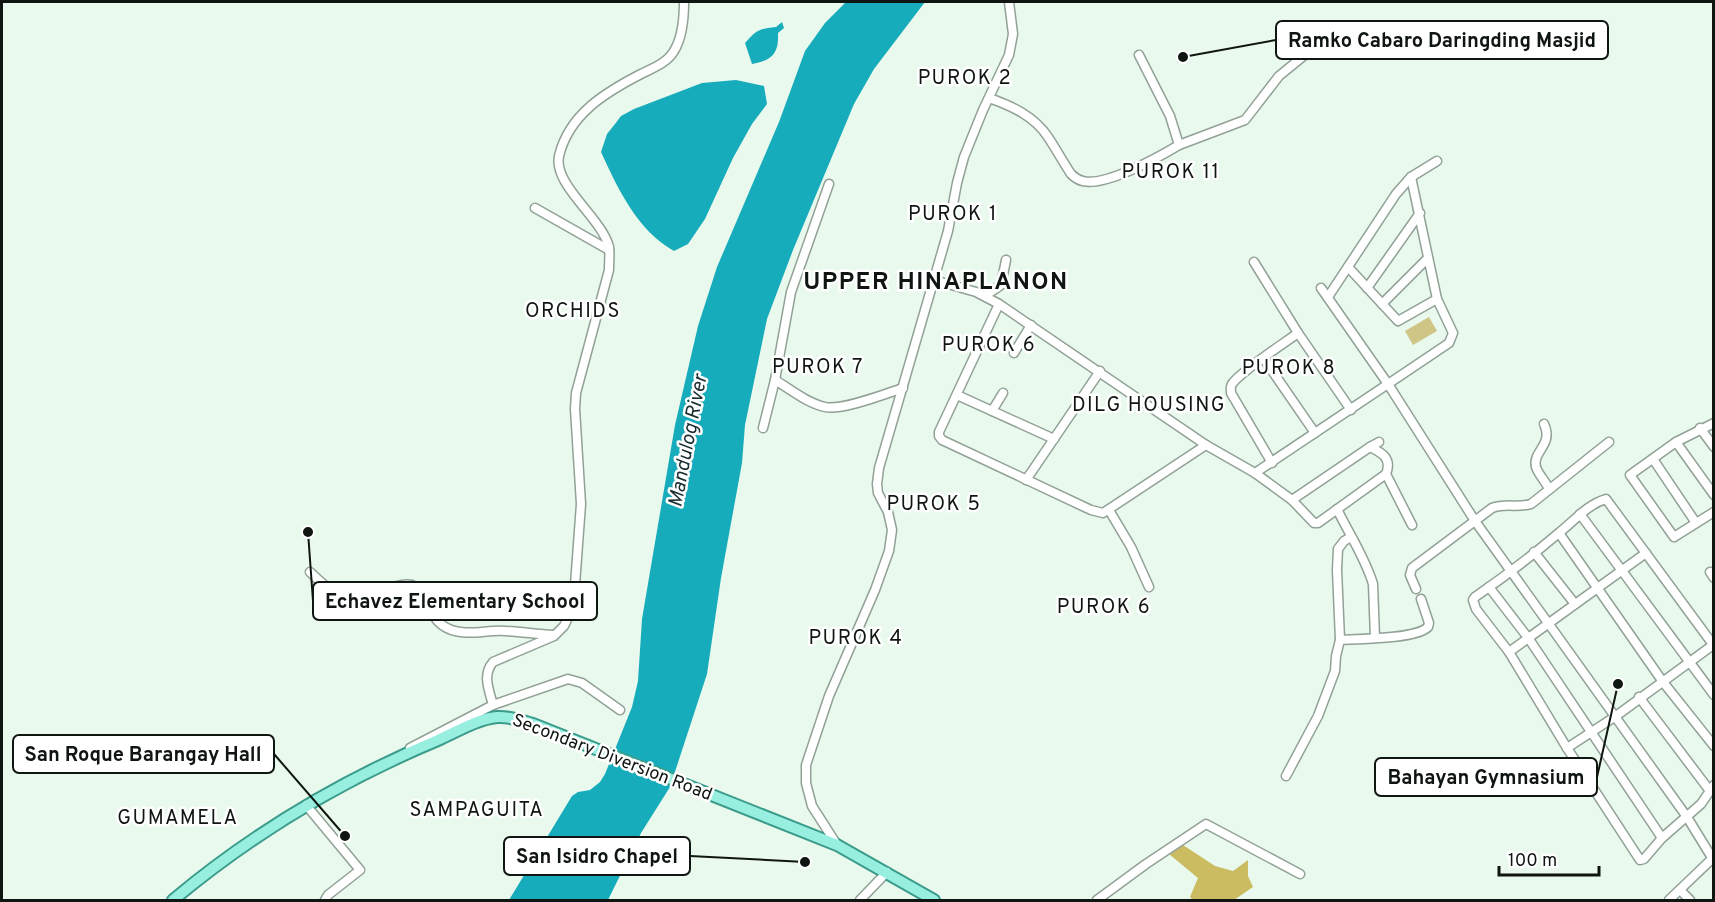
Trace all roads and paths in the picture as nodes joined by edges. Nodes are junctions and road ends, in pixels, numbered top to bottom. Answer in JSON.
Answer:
{"nodes":[{"id":1,"x":684,"y":2,"type":"edge"},
{"id":2,"x":1009,"y":2,"type":"edge"},
{"id":3,"x":1322,"y":41,"type":"dead end"},
{"id":4,"x":1139,"y":55,"type":"dead end"},
{"id":5,"x":989,"y":98,"type":"junction"},
{"id":6,"x":1179,"y":145,"type":"junction"},
{"id":7,"x":1437,"y":161,"type":"dead end"},
{"id":8,"x":1411,"y":177,"type":"junction"},
{"id":9,"x":829,"y":184,"type":"dead end"},
{"id":10,"x":535,"y":208,"type":"dead end"},
{"id":11,"x":1420,"y":213,"type":"junction"},
{"id":12,"x":609,"y":250,"type":"junction"},
{"id":13,"x":1428,"y":258,"type":"junction"},
{"id":14,"x":1006,"y":260,"type":"dead end"},
{"id":15,"x":1254,"y":262,"type":"dead end"},
{"id":16,"x":1348,"y":267,"type":"junction"},
{"id":17,"x":933,"y":280,"type":"junction"},
{"id":18,"x":1321,"y":288,"type":"dead end"},
{"id":19,"x":1367,"y":288,"type":"junction"},
{"id":20,"x":985,"y":296,"type":"junction"},
{"id":21,"x":1328,"y":297,"type":"junction"},
{"id":22,"x":1437,"y":299,"type":"junction"},
{"id":23,"x":999,"y":304,"type":"junction"},
{"id":24,"x":1382,"y":304,"type":"junction"},
{"id":25,"x":1031,"y":325,"type":"junction"},
{"id":26,"x":1298,"y":333,"type":"junction"},
{"id":27,"x":1014,"y":353,"type":"dead end"},
{"id":28,"x":1264,"y":359,"type":"junction"},
{"id":29,"x":1100,"y":371,"type":"junction"},
{"id":30,"x":775,"y":380,"type":"junction"},
{"id":31,"x":1388,"y":384,"type":"junction"},
{"id":32,"x":903,"y":388,"type":"junction"},
{"id":33,"x":1003,"y":393,"type":"dead end"},
{"id":34,"x":957,"y":395,"type":"junction"},
{"id":35,"x":1351,"y":410,"type":"junction"},
{"id":36,"x":992,"y":411,"type":"junction"},
{"id":37,"x":1713,"y":423,"type":"edge"},
{"id":38,"x":1544,"y":424,"type":"dead end"},
{"id":39,"x":763,"y":428,"type":"dead end"},
{"id":40,"x":1700,"y":428,"type":"junction"},
{"id":41,"x":1315,"y":434,"type":"junction"},
{"id":42,"x":1054,"y":439,"type":"junction"},
{"id":43,"x":1379,"y":442,"type":"dead end"},
{"id":44,"x":1609,"y":442,"type":"dead end"},
{"id":45,"x":1676,"y":442,"type":"junction"},
{"id":46,"x":1206,"y":445,"type":"junction"},
{"id":47,"x":1370,"y":447,"type":"junction"},
{"id":48,"x":1713,"y":447,"type":"edge"},
{"id":49,"x":1653,"y":459,"type":"junction"},
{"id":50,"x":1272,"y":463,"type":"junction"},
{"id":51,"x":1255,"y":473,"type":"junction"},
{"id":52,"x":1386,"y":474,"type":"junction"},
{"id":53,"x":1026,"y":480,"type":"junction"},
{"id":54,"x":1549,"y":489,"type":"junction"},
{"id":55,"x":1713,"y":495,"type":"edge"},
{"id":56,"x":1292,"y":500,"type":"junction"},
{"id":57,"x":1338,"y":509,"type":"junction"},
{"id":58,"x":1109,"y":510,"type":"junction"},
{"id":59,"x":1713,"y":512,"type":"edge"},
{"id":60,"x":1580,"y":514,"type":"junction"},
{"id":61,"x":1475,"y":521,"type":"junction"},
{"id":62,"x":1696,"y":523,"type":"junction"},
{"id":63,"x":1412,"y":525,"type":"dead end"},
{"id":64,"x":1559,"y":533,"type":"junction"},
{"id":65,"x":1351,"y":537,"type":"junction"},
{"id":66,"x":1534,"y":552,"type":"junction"},
{"id":67,"x":1646,"y":554,"type":"junction"},
{"id":68,"x":1511,"y":571,"type":"junction"},
{"id":69,"x":1622,"y":571,"type":"junction"},
{"id":70,"x":310,"y":572,"type":"dead end"},
{"id":71,"x":1149,"y":587,"type":"dead end"},
{"id":72,"x":1489,"y":587,"type":"junction"},
{"id":73,"x":1598,"y":588,"type":"junction"},
{"id":74,"x":1416,"y":590,"type":"dead end"},
{"id":75,"x":1420,"y":599,"type":"dead end"},
{"id":76,"x":1575,"y":604,"type":"junction"},
{"id":77,"x":1549,"y":624,"type":"junction"},
{"id":78,"x":554,"y":636,"type":"junction"},
{"id":79,"x":1375,"y":638,"type":"junction"},
{"id":80,"x":1529,"y":639,"type":"junction"},
{"id":81,"x":1340,"y":640,"type":"junction"},
{"id":82,"x":1713,"y":646,"type":"edge"},
{"id":83,"x":1509,"y":652,"type":"junction"},
{"id":84,"x":1690,"y":662,"type":"junction"},
{"id":85,"x":1664,"y":682,"type":"junction"},
{"id":86,"x":1713,"y":696,"type":"edge"},
{"id":87,"x":1639,"y":697,"type":"junction"},
{"id":88,"x":493,"y":705,"type":"junction"},
{"id":89,"x":620,"y":710,"type":"dead end"},
{"id":90,"x":1616,"y":716,"type":"junction"},
{"id":91,"x":1590,"y":732,"type":"junction"},
{"id":92,"x":1713,"y":746,"type":"edge"},
{"id":93,"x":1567,"y":748,"type":"junction"},
{"id":94,"x":401,"y":756,"type":"junction"},
{"id":95,"x":1286,"y":776,"type":"dead end"},
{"id":96,"x":1712,"y":788,"type":"edge"},
{"id":97,"x":306,"y":805,"type":"junction"},
{"id":98,"x":1687,"y":817,"type":"junction"},
{"id":99,"x":1662,"y":838,"type":"junction"},
{"id":100,"x":837,"y":845,"type":"junction"},
{"id":101,"x":1713,"y":859,"type":"edge"},
{"id":102,"x":886,"y":872,"type":"junction"},
{"id":103,"x":1300,"y":874,"type":"dead end"},
{"id":104,"x":1680,"y":890,"type":"junction"},
{"id":105,"x":173,"y":900,"type":"edge"},
{"id":106,"x":325,"y":900,"type":"edge"},
{"id":107,"x":861,"y":900,"type":"edge"},
{"id":108,"x":934,"y":900,"type":"edge"},
{"id":109,"x":1097,"y":900,"type":"edge"},
{"id":110,"x":1669,"y":900,"type":"edge"},
{"id":111,"x":1690,"y":900,"type":"edge"}],
"edges":[{"from":1,"to":12,"type":"street"},
{"from":2,"to":5,"type":"street"},
{"from":3,"to":6,"type":"street"},
{"from":4,"to":6,"type":"street"},
{"from":5,"to":6,"type":"street"},
{"from":5,"to":17,"type":"street"},
{"from":7,"to":8,"type":"street"},
{"from":8,"to":11,"type":"street"},
{"from":8,"to":16,"type":"street"},
{"from":9,"to":30,"type":"street"},
{"from":10,"to":12,"type":"street"},
{"from":11,"to":13,"type":"street"},
{"from":11,"to":19,"type":"street"},
{"from":12,"to":78,"type":"street"},
{"from":13,"to":22,"type":"street"},
{"from":13,"to":24,"type":"street"},
{"from":14,"to":20,"type":"street"},
{"from":15,"to":26,"type":"street"},
{"from":16,"to":19,"type":"street"},
{"from":16,"to":21,"type":"street"},
{"from":17,"to":20,"type":"street"},
{"from":17,"to":32,"type":"street"},
{"from":18,"to":21,"type":"street"},
{"from":19,"to":24,"type":"street"},
{"from":20,"to":23,"type":"street"},
{"from":21,"to":31,"type":"street"},
{"from":22,"to":24,"type":"street"},
{"from":22,"to":31,"type":"street"},
{"from":23,"to":25,"type":"street"},
{"from":23,"to":34,"type":"street"},
{"from":25,"to":27,"type":"street"},
{"from":25,"to":29,"type":"street"},
{"from":26,"to":28,"type":"street"},
{"from":26,"to":35,"type":"street"},
{"from":28,"to":41,"type":"street"},
{"from":28,"to":50,"type":"street"},
{"from":29,"to":42,"type":"street"},
{"from":29,"to":46,"type":"street"},
{"from":30,"to":32,"type":"street"},
{"from":30,"to":39,"type":"street"},
{"from":31,"to":35,"type":"street"},
{"from":31,"to":61,"type":"street"},
{"from":32,"to":100,"type":"street"},
{"from":33,"to":36,"type":"street"},
{"from":34,"to":36,"type":"street"},
{"from":34,"to":53,"type":"street"},
{"from":35,"to":41,"type":"street"},
{"from":36,"to":42,"type":"street"},
{"from":37,"to":40,"type":"street"},
{"from":38,"to":54,"type":"street"},
{"from":40,"to":45,"type":"street"},
{"from":40,"to":48,"type":"street"},
{"from":41,"to":50,"type":"street"},
{"from":42,"to":53,"type":"street"},
{"from":43,"to":47,"type":"street"},
{"from":44,"to":54,"type":"street"},
{"from":45,"to":49,"type":"street"},
{"from":45,"to":55,"type":"street"},
{"from":46,"to":51,"type":"street"},
{"from":46,"to":58,"type":"street"},
{"from":47,"to":52,"type":"street"},
{"from":47,"to":56,"type":"street"},
{"from":49,"to":62,"type":"street"},
{"from":49,"to":62,"type":"street"},
{"from":50,"to":51,"type":"street"},
{"from":51,"to":56,"type":"street"},
{"from":52,"to":57,"type":"street"},
{"from":52,"to":63,"type":"street"},
{"from":53,"to":58,"type":"street"},
{"from":54,"to":61,"type":"street"},
{"from":56,"to":57,"type":"street"},
{"from":57,"to":65,"type":"street"},
{"from":58,"to":71,"type":"street"},
{"from":59,"to":62,"type":"street"},
{"from":60,"to":64,"type":"street"},
{"from":60,"to":67,"type":"street"},
{"from":60,"to":69,"type":"street"},
{"from":61,"to":68,"type":"street"},
{"from":61,"to":74,"type":"street"},
{"from":64,"to":66,"type":"street"},
{"from":64,"to":73,"type":"street"},
{"from":65,"to":79,"type":"street"},
{"from":65,"to":81,"type":"street"},
{"from":66,"to":68,"type":"street"},
{"from":66,"to":76,"type":"street"},
{"from":67,"to":69,"type":"street"},
{"from":67,"to":82,"type":"street"},
{"from":68,"to":72,"type":"street"},
{"from":68,"to":77,"type":"street"},
{"from":69,"to":73,"type":"street"},
{"from":69,"to":84,"type":"street"},
{"from":70,"to":78,"type":"street"},
{"from":72,"to":80,"type":"street"},
{"from":72,"to":83,"type":"street"},
{"from":73,"to":76,"type":"street"},
{"from":73,"to":85,"type":"street"},
{"from":75,"to":79,"type":"street"},
{"from":76,"to":77,"type":"street"},
{"from":77,"to":80,"type":"street"},
{"from":77,"to":90,"type":"street"},
{"from":78,"to":88,"type":"street"},
{"from":79,"to":81,"type":"street"},
{"from":80,"to":83,"type":"street"},
{"from":80,"to":91,"type":"street"},
{"from":81,"to":95,"type":"street"},
{"from":82,"to":84,"type":"street"},
{"from":83,"to":93,"type":"street"},
{"from":84,"to":85,"type":"street"},
{"from":84,"to":86,"type":"street"},
{"from":85,"to":87,"type":"street"},
{"from":85,"to":92,"type":"street"},
{"from":87,"to":90,"type":"street"},
{"from":87,"to":96,"type":"street"},
{"from":88,"to":89,"type":"street"},
{"from":88,"to":94,"type":"street"},
{"from":90,"to":91,"type":"street"},
{"from":90,"to":98,"type":"street"},
{"from":91,"to":93,"type":"street"},
{"from":91,"to":99,"type":"street"},
{"from":93,"to":99,"type":"street"},
{"from":94,"to":97,"type":"main road","name":"Secondary Diversion Road"},
{"from":94,"to":100,"type":"main road","name":"Secondary Diversion Road"},
{"from":96,"to":98,"type":"street"},
{"from":97,"to":105,"type":"main road","name":"Secondary Diversion Road"},
{"from":97,"to":106,"type":"street"},
{"from":98,"to":99,"type":"street"},
{"from":98,"to":101,"type":"street"},
{"from":100,"to":102,"type":"main road","name":"Secondary Diversion Road"},
{"from":101,"to":104,"type":"street"},
{"from":102,"to":107,"type":"street"},
{"from":102,"to":108,"type":"main road","name":"Secondary Diversion Road"},
{"from":103,"to":109,"type":"street"},
{"from":104,"to":110,"type":"street"},
{"from":104,"to":111,"type":"street"}]}
